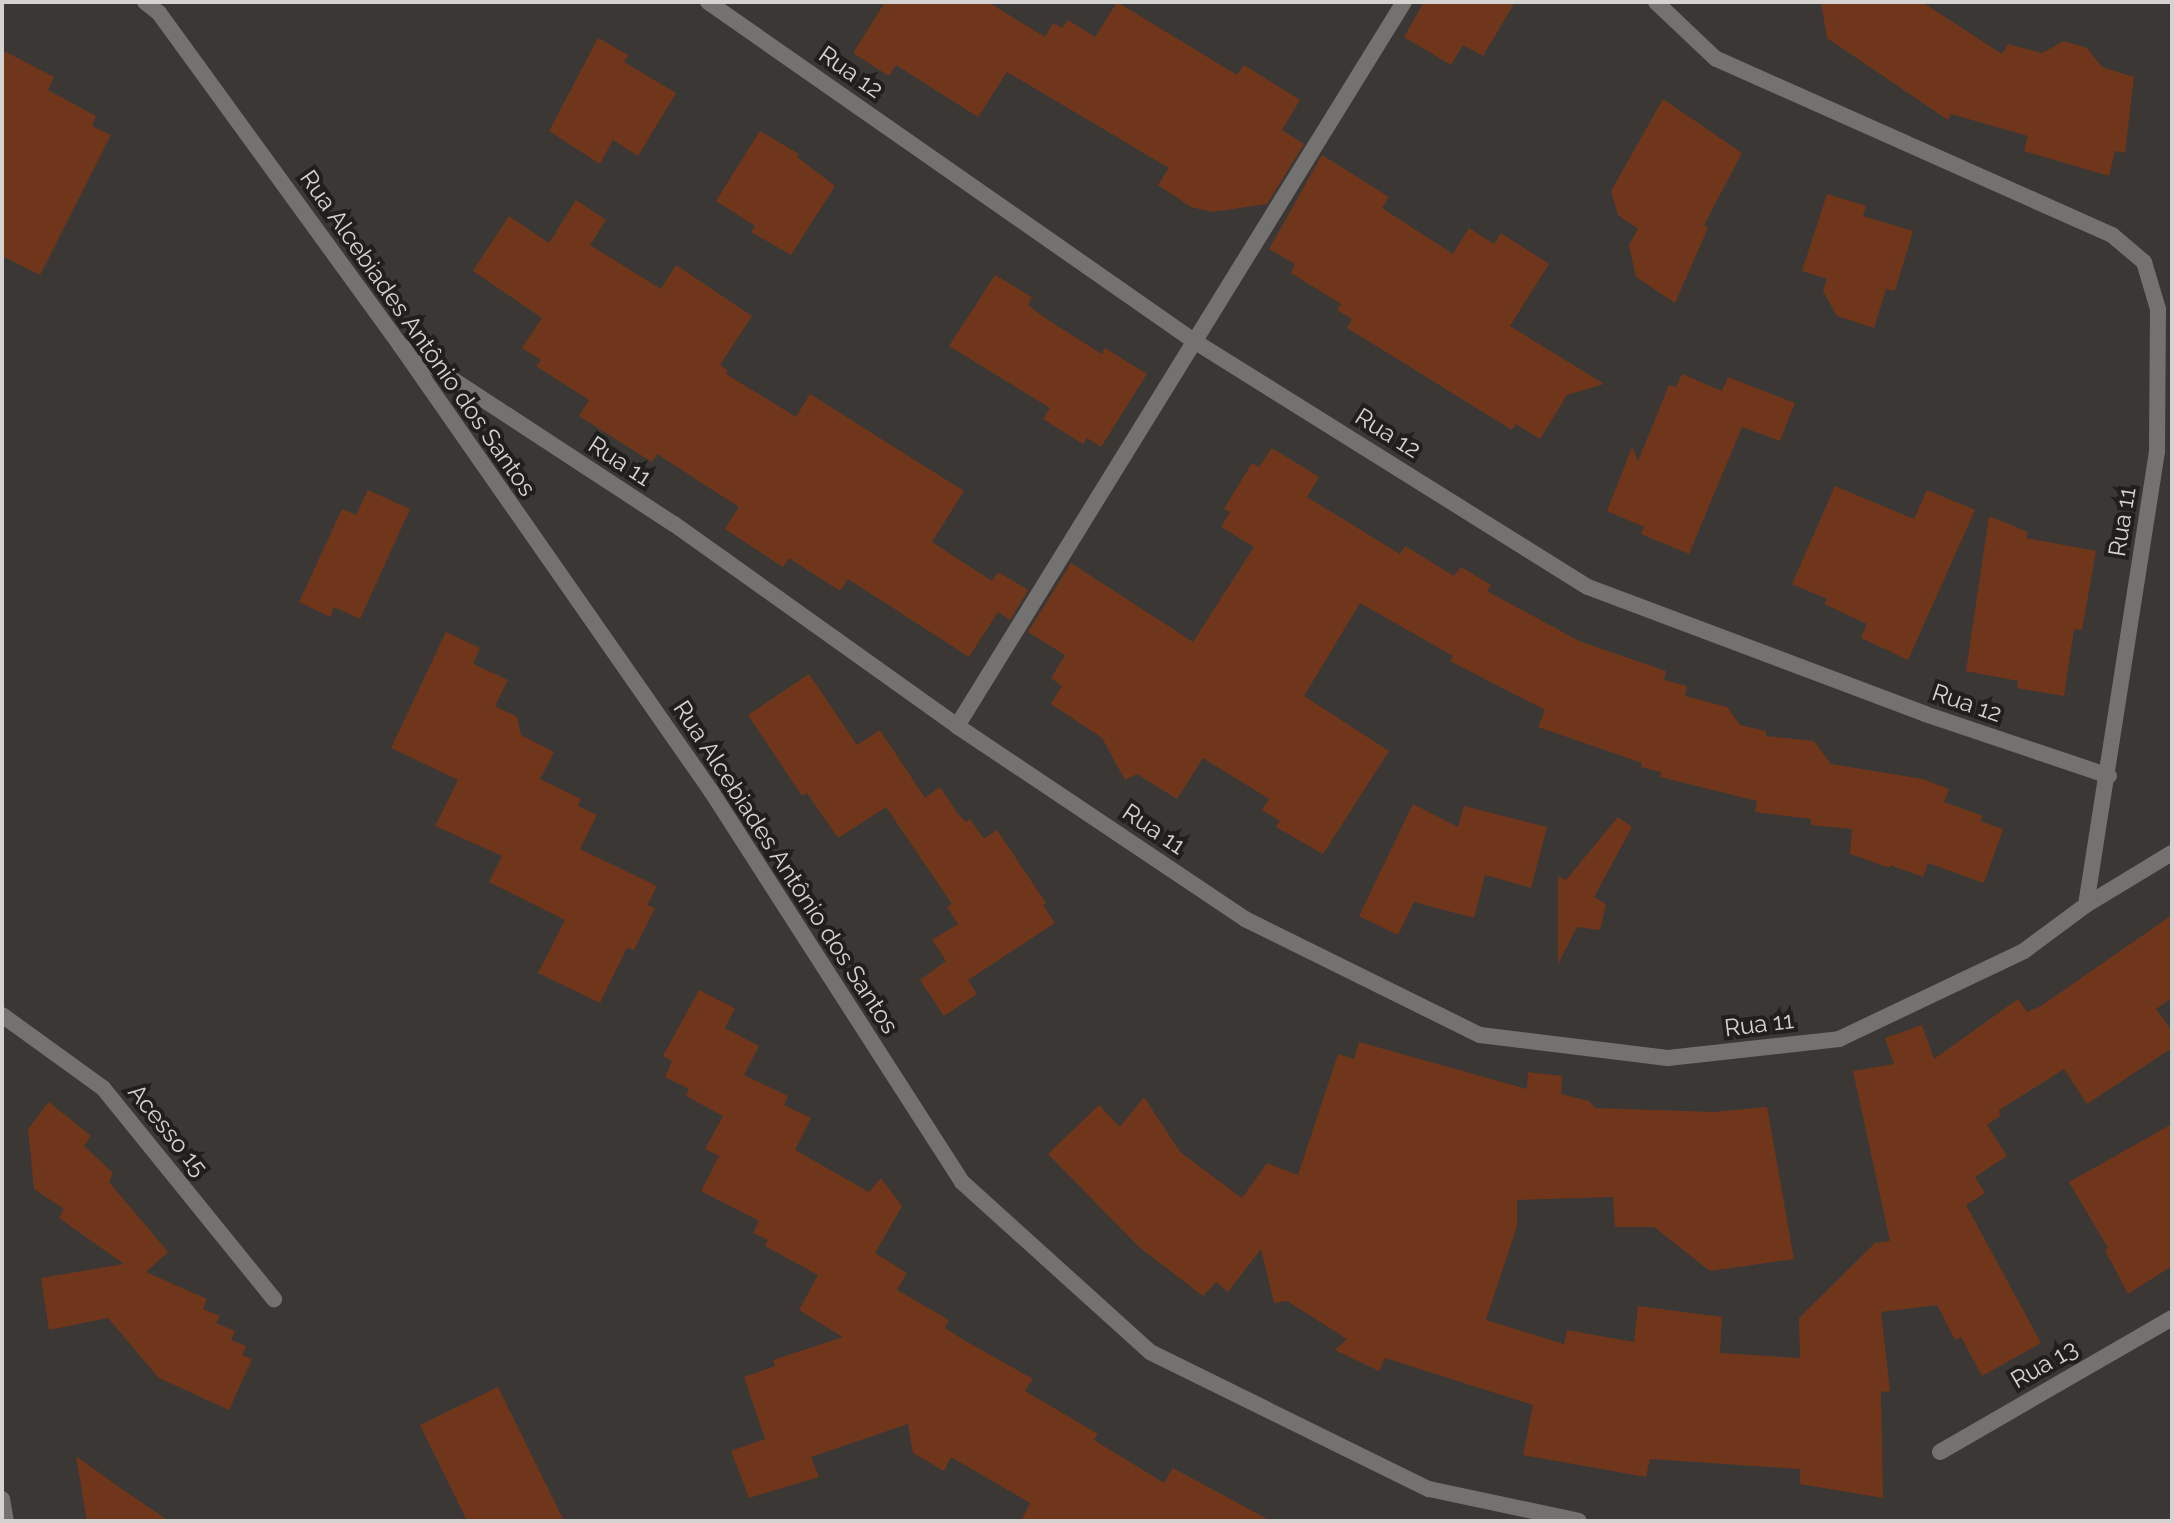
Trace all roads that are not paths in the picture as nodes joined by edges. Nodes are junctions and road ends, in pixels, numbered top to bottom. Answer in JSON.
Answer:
{"nodes":[{"id":1,"x":145,"y":2,"type":"edge"},
{"id":2,"x":708,"y":2,"type":"edge"},
{"id":3,"x":1404,"y":2,"type":"edge"},
{"id":4,"x":1656,"y":2,"type":"edge"},
{"id":5,"x":1194,"y":341,"type":"junction"},
{"id":6,"x":400,"y":345,"type":"junction"},
{"id":7,"x":957,"y":726,"type":"junction"},
{"id":8,"x":2109,"y":776,"type":"junction"},
{"id":9,"x":2172,"y":853,"type":"edge"},
{"id":10,"x":2086,"y":905,"type":"junction"},
{"id":11,"x":2,"y":1015,"type":"edge"},
{"id":12,"x":274,"y":1299,"type":"dead end"},
{"id":13,"x":2172,"y":1318,"type":"edge"},
{"id":14,"x":1940,"y":1452,"type":"dead end"},
{"id":15,"x":2,"y":1499,"type":"edge"},
{"id":16,"x":6,"y":1521,"type":"edge"},
{"id":17,"x":1579,"y":1521,"type":"edge"}],
"edges":[{"from":1,"to":6,"type":"street","name":"Rua Alcebiades Antônio dos Santos"},
{"from":2,"to":5,"type":"street","name":"Rua 12"},
{"from":3,"to":5,"type":"street"},
{"from":4,"to":8,"type":"street","name":"Rua 11"},
{"from":5,"to":7,"type":"street"},
{"from":5,"to":8,"type":"street","name":"Rua 12"},
{"from":6,"to":7,"type":"street","name":"Rua 11"},
{"from":6,"to":17,"type":"street","name":"Rua Alcebiades Antônio dos Santos"},
{"from":7,"to":10,"type":"street","name":"Rua 11"},
{"from":8,"to":10,"type":"street","name":"Rua 11"},
{"from":9,"to":10,"type":"street"},
{"from":11,"to":12,"type":"street","name":"Acesso 15"},
{"from":13,"to":14,"type":"street","name":"Rua 13"},
{"from":15,"to":16,"type":"street"}]}
